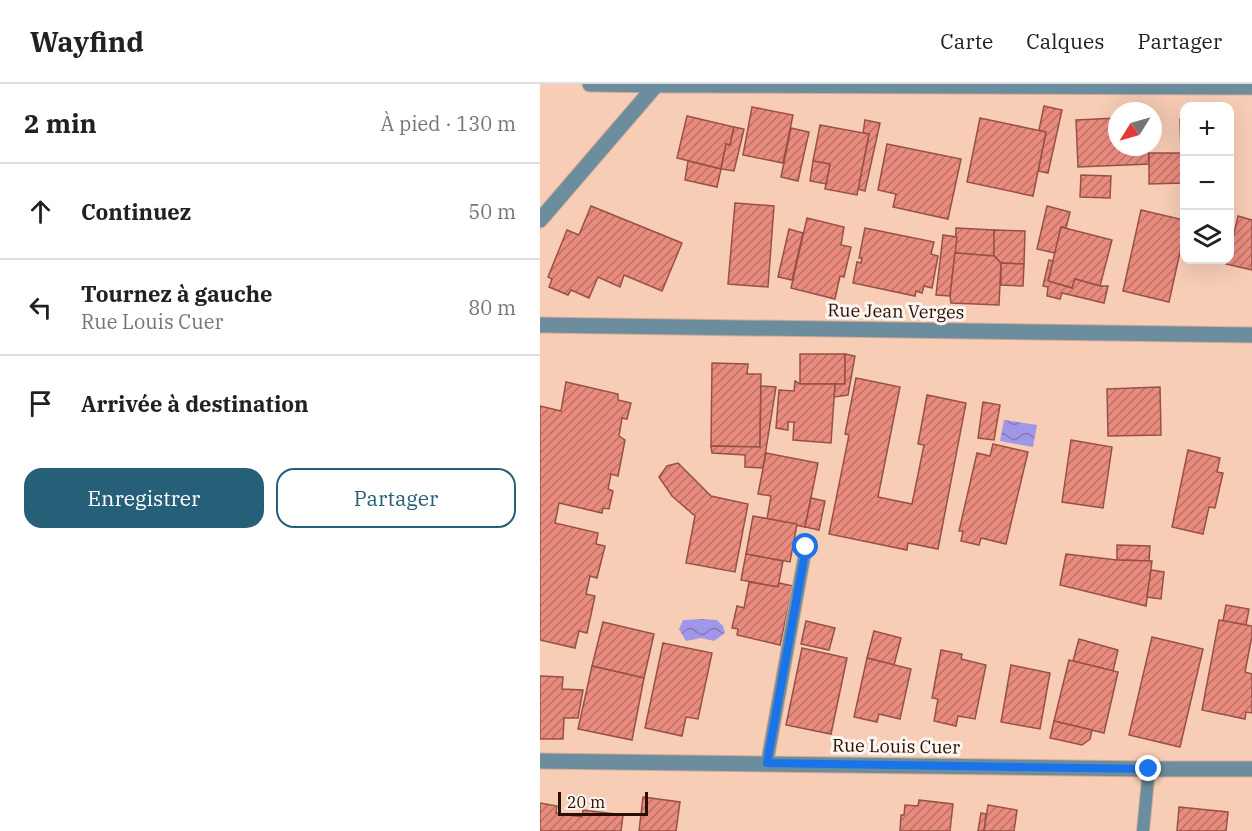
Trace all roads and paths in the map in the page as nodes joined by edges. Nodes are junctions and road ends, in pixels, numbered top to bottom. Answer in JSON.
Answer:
{"nodes":[{"id":1,"x":590,"y":84,"type":"edge"},
{"id":2,"x":656,"y":85,"type":"edge"},
{"id":3,"x":1252,"y":87,"type":"edge"},
{"id":4,"x":540,"y":220,"type":"edge"},
{"id":5,"x":540,"y":326,"type":"edge"},
{"id":6,"x":1252,"y":335,"type":"edge"},
{"id":7,"x":806,"y":547,"type":"dead end"},
{"id":8,"x":540,"y":761,"type":"edge"},
{"id":9,"x":767,"y":763,"type":"junction"},
{"id":10,"x":1149,"y":769,"type":"junction"},
{"id":11,"x":1252,"y":769,"type":"edge"},
{"id":12,"x":1143,"y":831,"type":"edge"}],
"edges":[{"from":1,"to":2,"type":"street"},
{"from":2,"to":3,"type":"street"},
{"from":2,"to":4,"type":"street"},
{"from":5,"to":6,"type":"street","name":"Rue Jean Verges"},
{"from":7,"to":9,"type":"lane"},
{"from":8,"to":9,"type":"street","name":"Rue Louis Cuer"},
{"from":9,"to":10,"type":"street","name":"Rue Louis Cuer"},
{"from":10,"to":11,"type":"street","name":"Rue Louis Cuer"},
{"from":10,"to":12,"type":"lane"}]}
